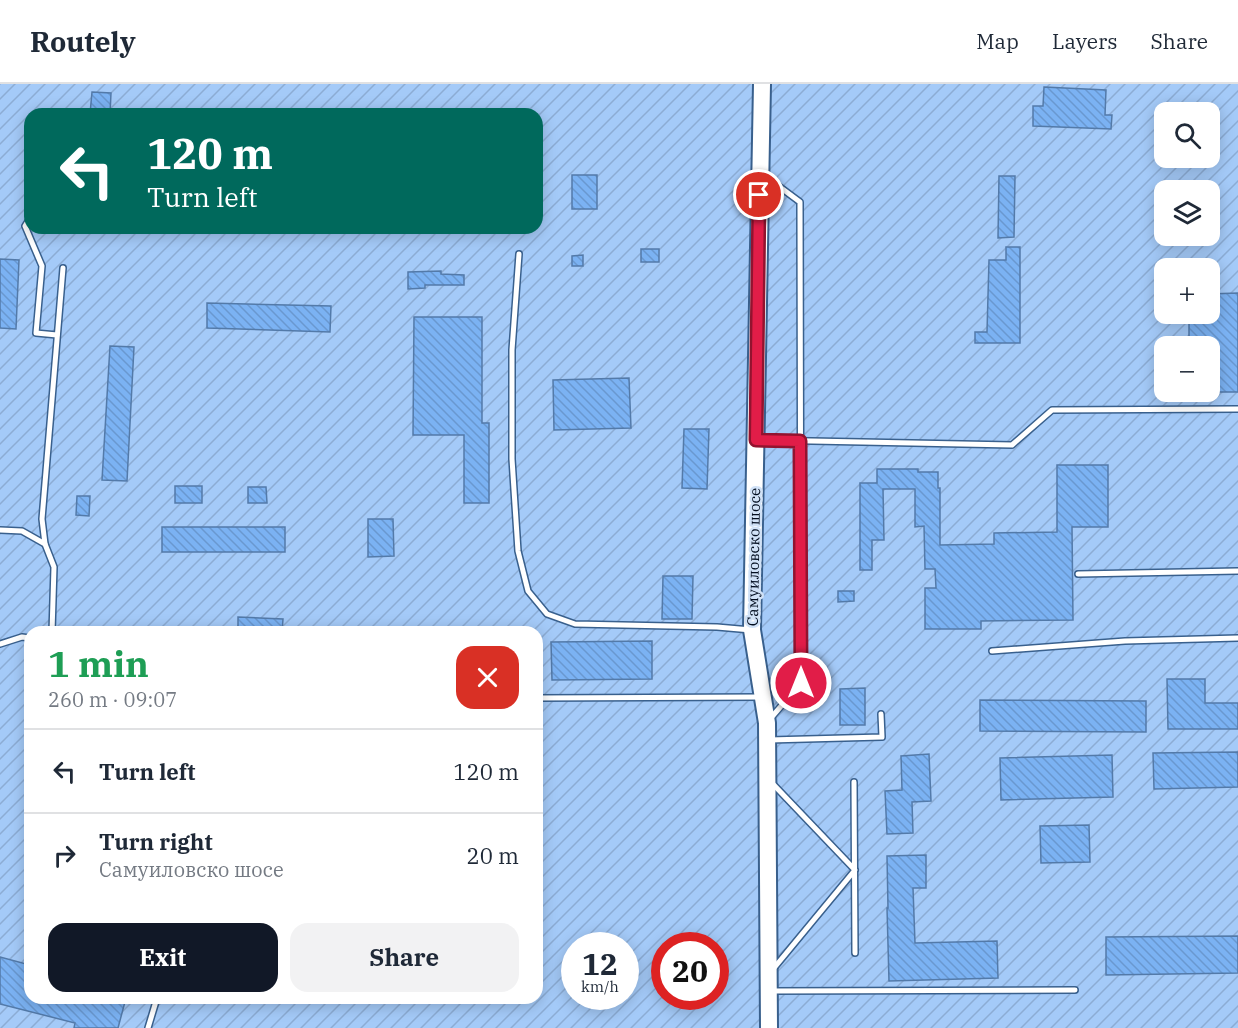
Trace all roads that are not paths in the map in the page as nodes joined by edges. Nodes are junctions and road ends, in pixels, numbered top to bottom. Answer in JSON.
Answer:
{"nodes":[{"id":1,"x":762,"y":84,"type":"edge"},
{"id":2,"x":760,"y":173,"type":"junction"},
{"id":3,"x":28,"y":234,"type":"edge"},
{"id":4,"x":519,"y":254,"type":"dead end"},
{"id":5,"x":63,"y":268,"type":"dead end"},
{"id":6,"x":57,"y":335,"type":"junction"},
{"id":7,"x":1238,"y":409,"type":"edge"},
{"id":8,"x":756,"y":440,"type":"junction"},
{"id":9,"x":800,"y":441,"type":"junction"},
{"id":10,"x":0,"y":530,"type":"edge"},
{"id":11,"x":45,"y":544,"type":"junction"},
{"id":12,"x":1238,"y":571,"type":"edge"},
{"id":13,"x":1078,"y":574,"type":"dead end"},
{"id":14,"x":52,"y":626,"type":"edge"},
{"id":15,"x":752,"y":630,"type":"junction"},
{"id":16,"x":24,"y":638,"type":"edge"},
{"id":17,"x":1238,"y":638,"type":"edge"},
{"id":18,"x":0,"y":644,"type":"edge"},
{"id":19,"x":992,"y":651,"type":"dead end"},
{"id":20,"x":763,"y":697,"type":"junction"},
{"id":21,"x":543,"y":698,"type":"edge"},
{"id":22,"x":882,"y":714,"type":"dead end"},
{"id":23,"x":767,"y":723,"type":"junction"},
{"id":24,"x":768,"y":740,"type":"junction"},
{"id":25,"x":768,"y":779,"type":"junction"},
{"id":26,"x":854,"y":782,"type":"dead end"},
{"id":27,"x":855,"y":870,"type":"junction"},
{"id":28,"x":855,"y":952,"type":"dead end"},
{"id":29,"x":768,"y":983,"type":"junction"},
{"id":30,"x":1075,"y":990,"type":"dead end"},
{"id":31,"x":155,"y":1004,"type":"edge"},
{"id":32,"x":148,"y":1028,"type":"edge"},
{"id":33,"x":769,"y":1028,"type":"edge"}],
"edges":[{"from":1,"to":2,"type":"street","name":"Самуиловско шосе"},
{"from":2,"to":8,"type":"street","name":"Самуиловско шосе"},
{"from":2,"to":9,"type":"lane"},
{"from":3,"to":6,"type":"lane"},
{"from":4,"to":15,"type":"lane"},
{"from":5,"to":6,"type":"lane"},
{"from":6,"to":11,"type":"lane"},
{"from":7,"to":9,"type":"lane"},
{"from":8,"to":9,"type":"lane"},
{"from":8,"to":15,"type":"street","name":"Самуиловско шосе"},
{"from":9,"to":23,"type":"lane"},
{"from":10,"to":11,"type":"lane"},
{"from":11,"to":14,"type":"lane"},
{"from":12,"to":13,"type":"lane"},
{"from":15,"to":20,"type":"street","name":"Самуиловско шосе"},
{"from":16,"to":18,"type":"lane"},
{"from":17,"to":19,"type":"lane"},
{"from":20,"to":21,"type":"lane"},
{"from":20,"to":23,"type":"street","name":"Самуиловско шосе"},
{"from":22,"to":24,"type":"lane"},
{"from":23,"to":24,"type":"street","name":"Самуиловско шосе"},
{"from":24,"to":25,"type":"street","name":"Самуиловско шосе"},
{"from":25,"to":27,"type":"lane"},
{"from":25,"to":29,"type":"street","name":"Самуиловско шосе"},
{"from":26,"to":27,"type":"lane"},
{"from":27,"to":28,"type":"lane"},
{"from":27,"to":29,"type":"lane"},
{"from":29,"to":30,"type":"lane"},
{"from":29,"to":33,"type":"street","name":"Самуиловско шосе"},
{"from":31,"to":32,"type":"lane"}]}
